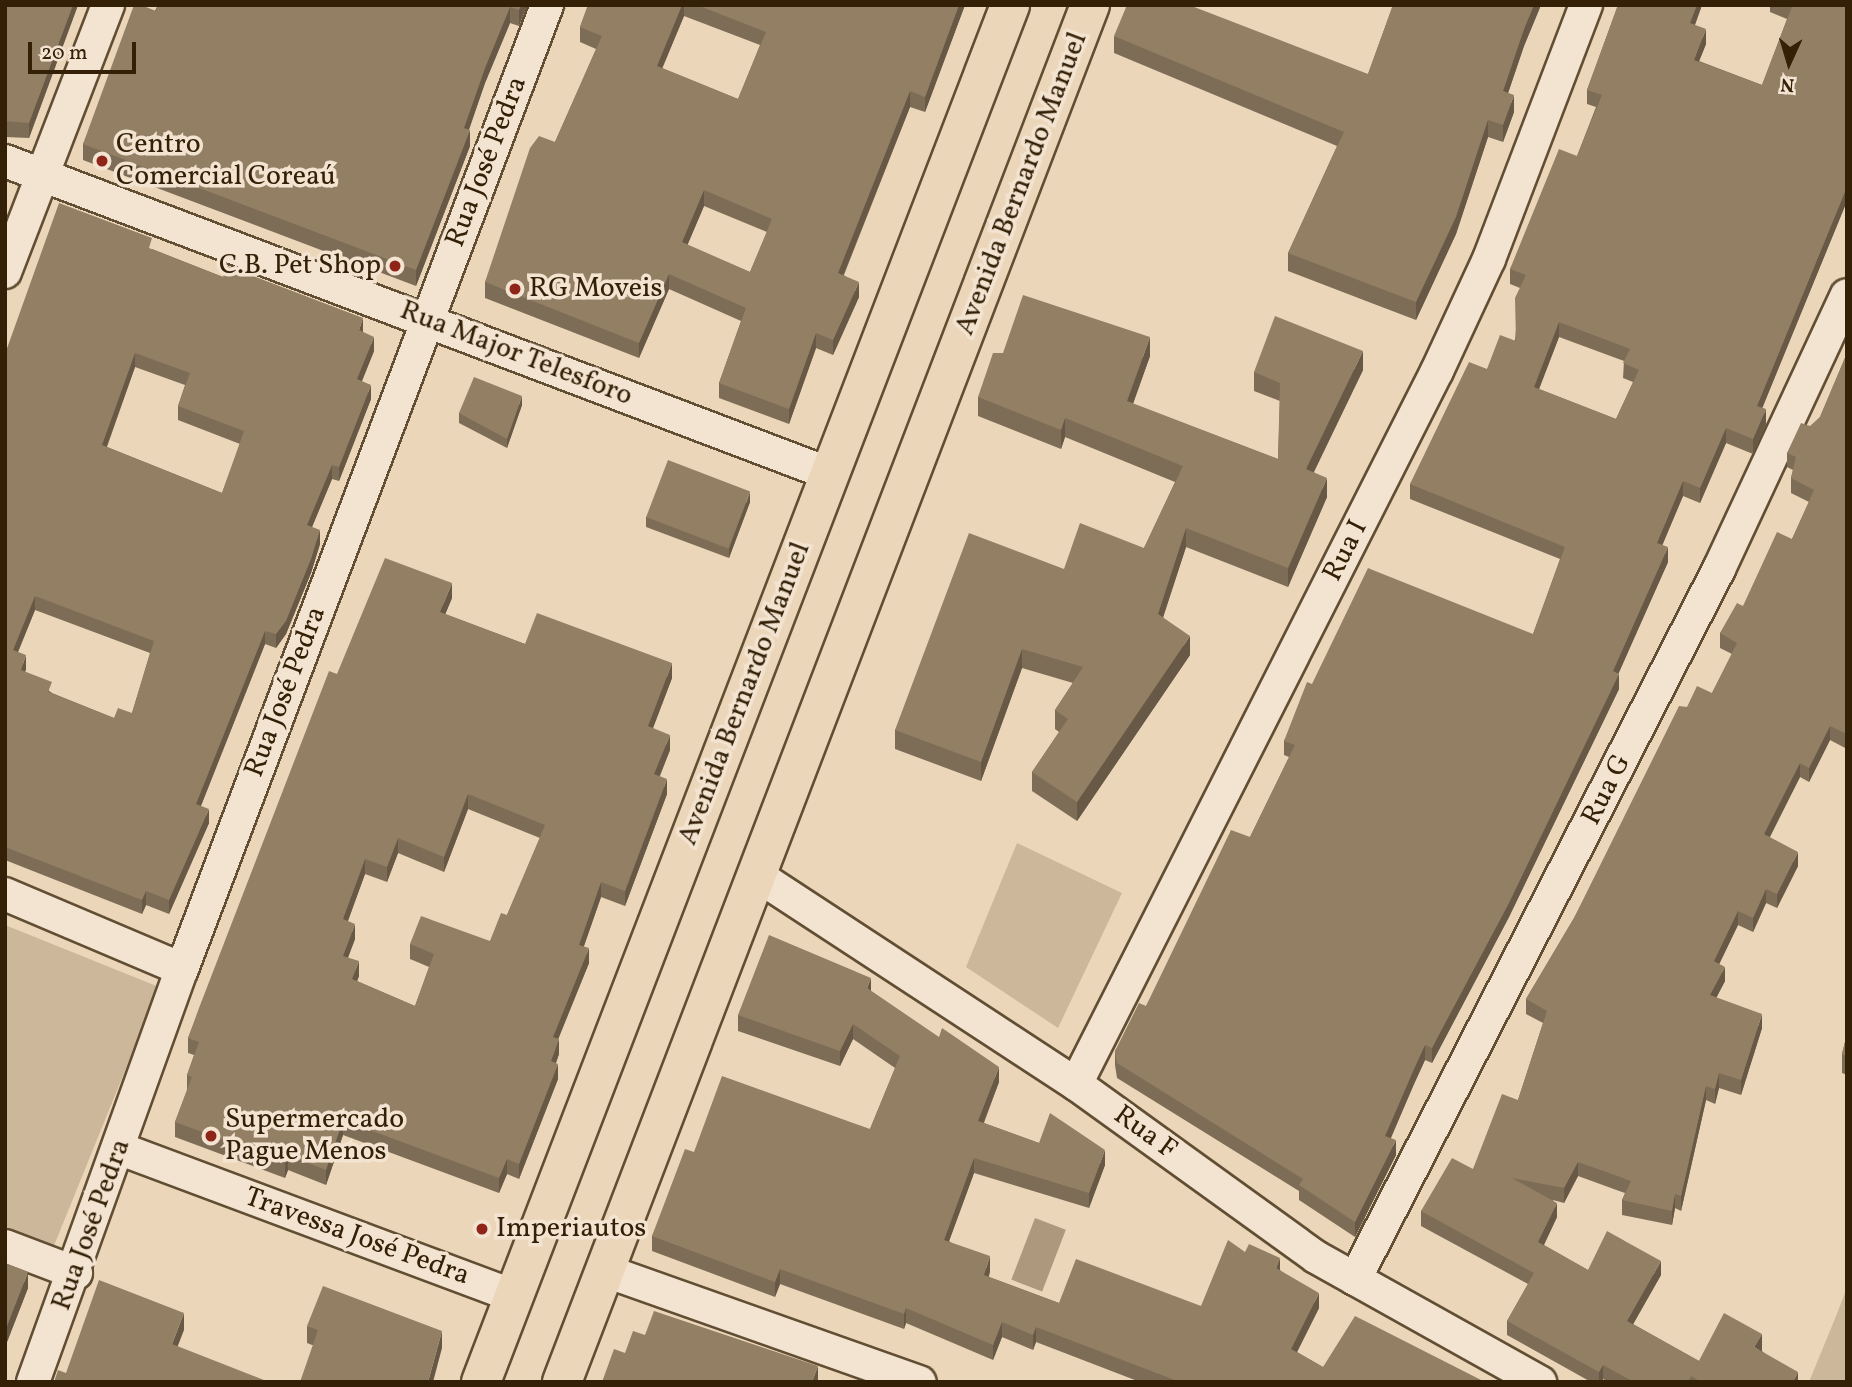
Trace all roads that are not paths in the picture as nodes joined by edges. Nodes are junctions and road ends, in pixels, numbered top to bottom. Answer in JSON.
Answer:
{"nodes":[{"id":1,"x":108,"y":5,"type":"edge"},
{"id":2,"x":547,"y":5,"type":"edge"},
{"id":3,"x":1010,"y":5,"type":"edge"},
{"id":4,"x":1090,"y":5,"type":"edge"},
{"id":5,"x":1587,"y":5,"type":"edge"},
{"id":6,"x":5,"y":161,"type":"edge"},
{"id":7,"x":43,"y":176,"type":"junction"},
{"id":8,"x":5,"y":272,"type":"edge"},
{"id":9,"x":1847,"y":295,"type":"edge"},
{"id":10,"x":426,"y":320,"type":"junction"},
{"id":11,"x":830,"y":474,"type":"junction"},
{"id":12,"x":755,"y":874,"type":"junction"},
{"id":13,"x":5,"y":894,"type":"edge"},
{"id":14,"x":182,"y":969,"type":"junction"},
{"id":15,"x":1076,"y":1084,"type":"junction"},
{"id":16,"x":121,"y":1149,"type":"junction"},
{"id":17,"x":5,"y":1246,"type":"edge"},
{"id":18,"x":603,"y":1270,"type":"junction"},
{"id":19,"x":76,"y":1273,"type":"junction"},
{"id":20,"x":1355,"y":1279,"type":"junction"},
{"id":21,"x":514,"y":1296,"type":"junction"},
{"id":22,"x":33,"y":1382,"type":"edge"},
{"id":23,"x":481,"y":1382,"type":"edge"},
{"id":24,"x":562,"y":1382,"type":"edge"},
{"id":25,"x":920,"y":1382,"type":"edge"},
{"id":26,"x":1540,"y":1382,"type":"edge"}],
"edges":[{"from":1,"to":7,"type":"street"},
{"from":2,"to":10,"type":"street","name":"Rua José Pedra"},
{"from":3,"to":11,"type":"main road","name":"Avenida Bernardo Manuel"},
{"from":4,"to":12,"type":"main road","name":"Avenida Bernardo Manuel"},
{"from":5,"to":15,"type":"street","name":"Rua I"},
{"from":6,"to":7,"type":"street","name":"Rua Major Telesforo"},
{"from":7,"to":8,"type":"street"},
{"from":7,"to":10,"type":"street","name":"Rua Major Telesforo"},
{"from":9,"to":20,"type":"street","name":"Rua G"},
{"from":10,"to":11,"type":"street","name":"Rua Major Telesforo"},
{"from":10,"to":14,"type":"street","name":"Rua José Pedra"},
{"from":11,"to":21,"type":"main road","name":"Avenida Bernardo Manuel"},
{"from":12,"to":15,"type":"street","name":"Rua F"},
{"from":12,"to":18,"type":"main road","name":"Avenida Bernardo Manuel"},
{"from":13,"to":14,"type":"street"},
{"from":14,"to":16,"type":"street","name":"Rua José Pedra"},
{"from":15,"to":20,"type":"street","name":"Rua F"},
{"from":16,"to":19,"type":"street","name":"Rua José Pedra"},
{"from":16,"to":21,"type":"street","name":"Travessa José Pedra"},
{"from":17,"to":19,"type":"street"},
{"from":18,"to":24,"type":"main road","name":"Avenida Bernardo Manuel"},
{"from":18,"to":25,"type":"street"},
{"from":19,"to":22,"type":"street","name":"Rua José Pedra"},
{"from":20,"to":26,"type":"street","name":"Rua F"},
{"from":21,"to":23,"type":"main road","name":"Avenida Bernardo Manuel"}]}
